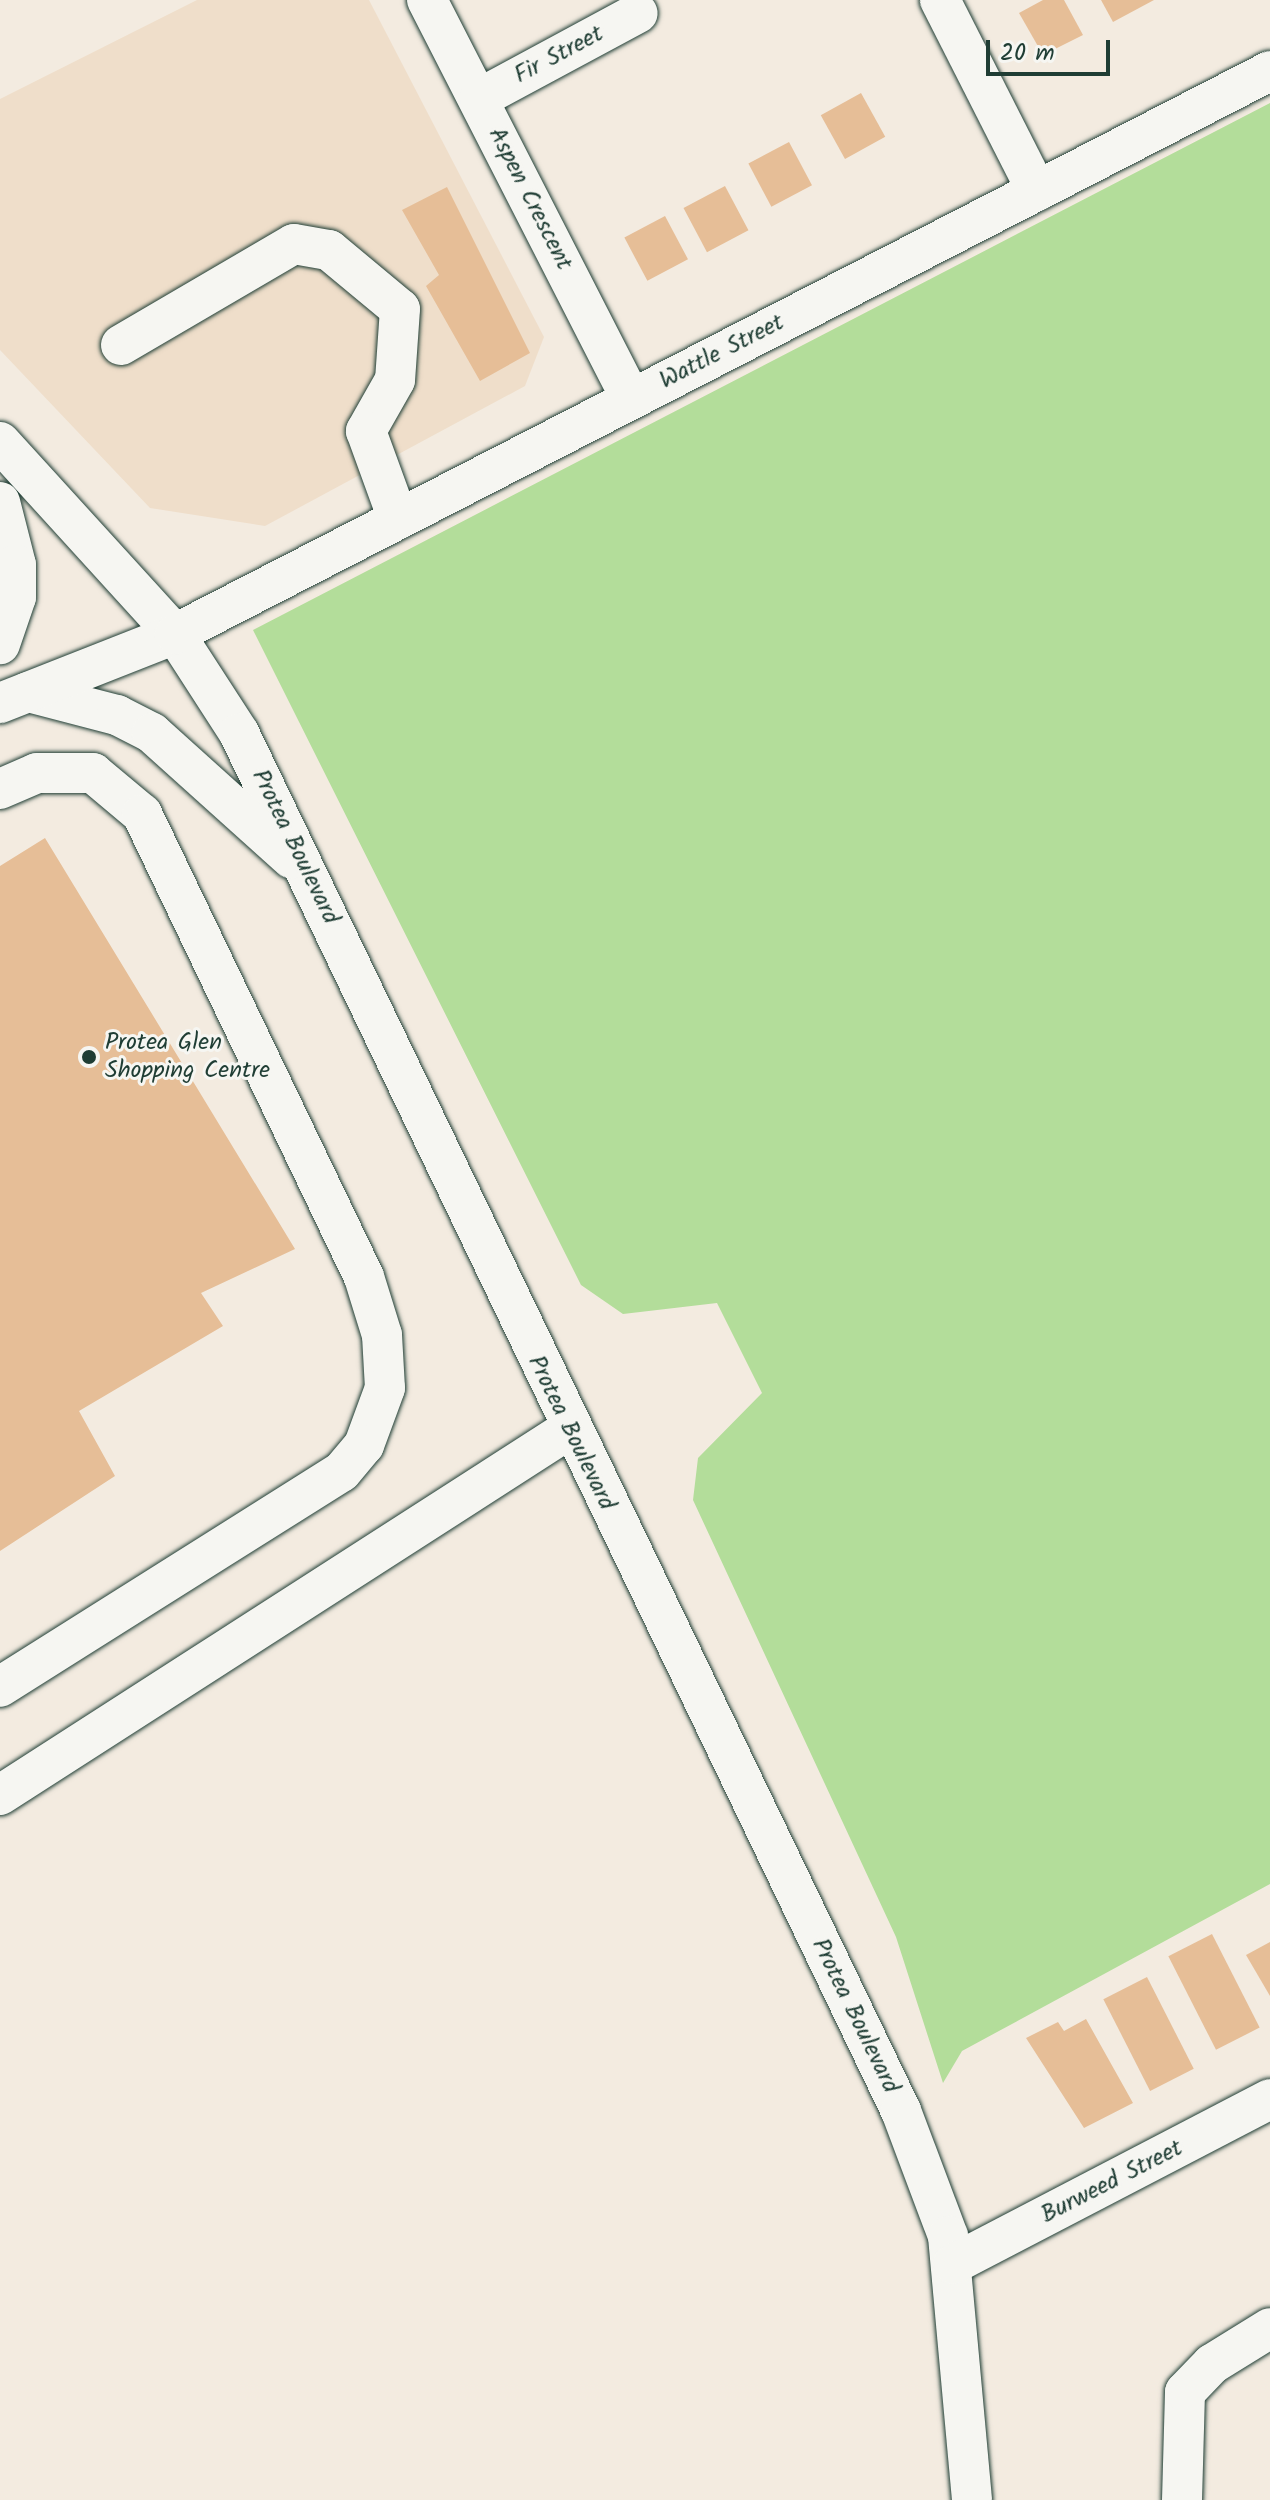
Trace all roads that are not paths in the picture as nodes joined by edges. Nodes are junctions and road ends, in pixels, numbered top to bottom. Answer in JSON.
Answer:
{"nodes":[{"id":1,"x":427,"y":0,"type":"edge"},
{"id":2,"x":940,"y":0,"type":"edge"},
{"id":3,"x":638,"y":13,"type":"dead end"},
{"id":4,"x":1270,"y":71,"type":"edge"},
{"id":5,"x":480,"y":98,"type":"junction"},
{"id":6,"x":1037,"y":191,"type":"junction"},
{"id":7,"x":121,"y":345,"type":"dead end"},
{"id":8,"x":631,"y":399,"type":"junction"},
{"id":9,"x":0,"y":442,"type":"edge"},
{"id":10,"x":0,"y":502,"type":"edge"},
{"id":11,"x":398,"y":519,"type":"junction"},
{"id":12,"x":175,"y":634,"type":"junction"},
{"id":13,"x":0,"y":644,"type":"edge"},
{"id":14,"x":14,"y":698,"type":"edge"},
{"id":15,"x":0,"y":789,"type":"edge"},
{"id":16,"x":309,"y":875,"type":"junction"},
{"id":17,"x":568,"y":1430,"type":"junction"},
{"id":18,"x":0,"y":1687,"type":"edge"},
{"id":19,"x":0,"y":1795,"type":"edge"},
{"id":20,"x":1269,"y":2104,"type":"edge"},
{"id":21,"x":953,"y":2264,"type":"junction"},
{"id":22,"x":1270,"y":2328,"type":"edge"},
{"id":23,"x":972,"y":2500,"type":"edge"},
{"id":24,"x":1182,"y":2500,"type":"edge"}],
"edges":[{"from":1,"to":5,"type":"street","name":"Aspen Crescent"},
{"from":2,"to":6,"type":"street"},
{"from":3,"to":5,"type":"street","name":"Fir Street"},
{"from":4,"to":6,"type":"street","name":"Wattle Street"},
{"from":5,"to":8,"type":"street","name":"Aspen Crescent"},
{"from":6,"to":8,"type":"street","name":"Wattle Street"},
{"from":7,"to":11,"type":"street"},
{"from":8,"to":11,"type":"street","name":"Wattle Street"},
{"from":9,"to":12,"type":"street","name":"Protea Boulevard"},
{"from":10,"to":13,"type":"street"},
{"from":11,"to":12,"type":"street","name":"Wattle Street"},
{"from":12,"to":14,"type":"street","name":"Wattle Street"},
{"from":12,"to":16,"type":"street","name":"Protea Boulevard"},
{"from":14,"to":16,"type":"street"},
{"from":15,"to":18,"type":"street"},
{"from":16,"to":17,"type":"street","name":"Protea Boulevard"},
{"from":17,"to":19,"type":"street"},
{"from":17,"to":21,"type":"street","name":"Protea Boulevard"},
{"from":20,"to":21,"type":"street","name":"Burweed Street"},
{"from":21,"to":23,"type":"street","name":"Protea Boulevard"},
{"from":22,"to":24,"type":"street"}]}
